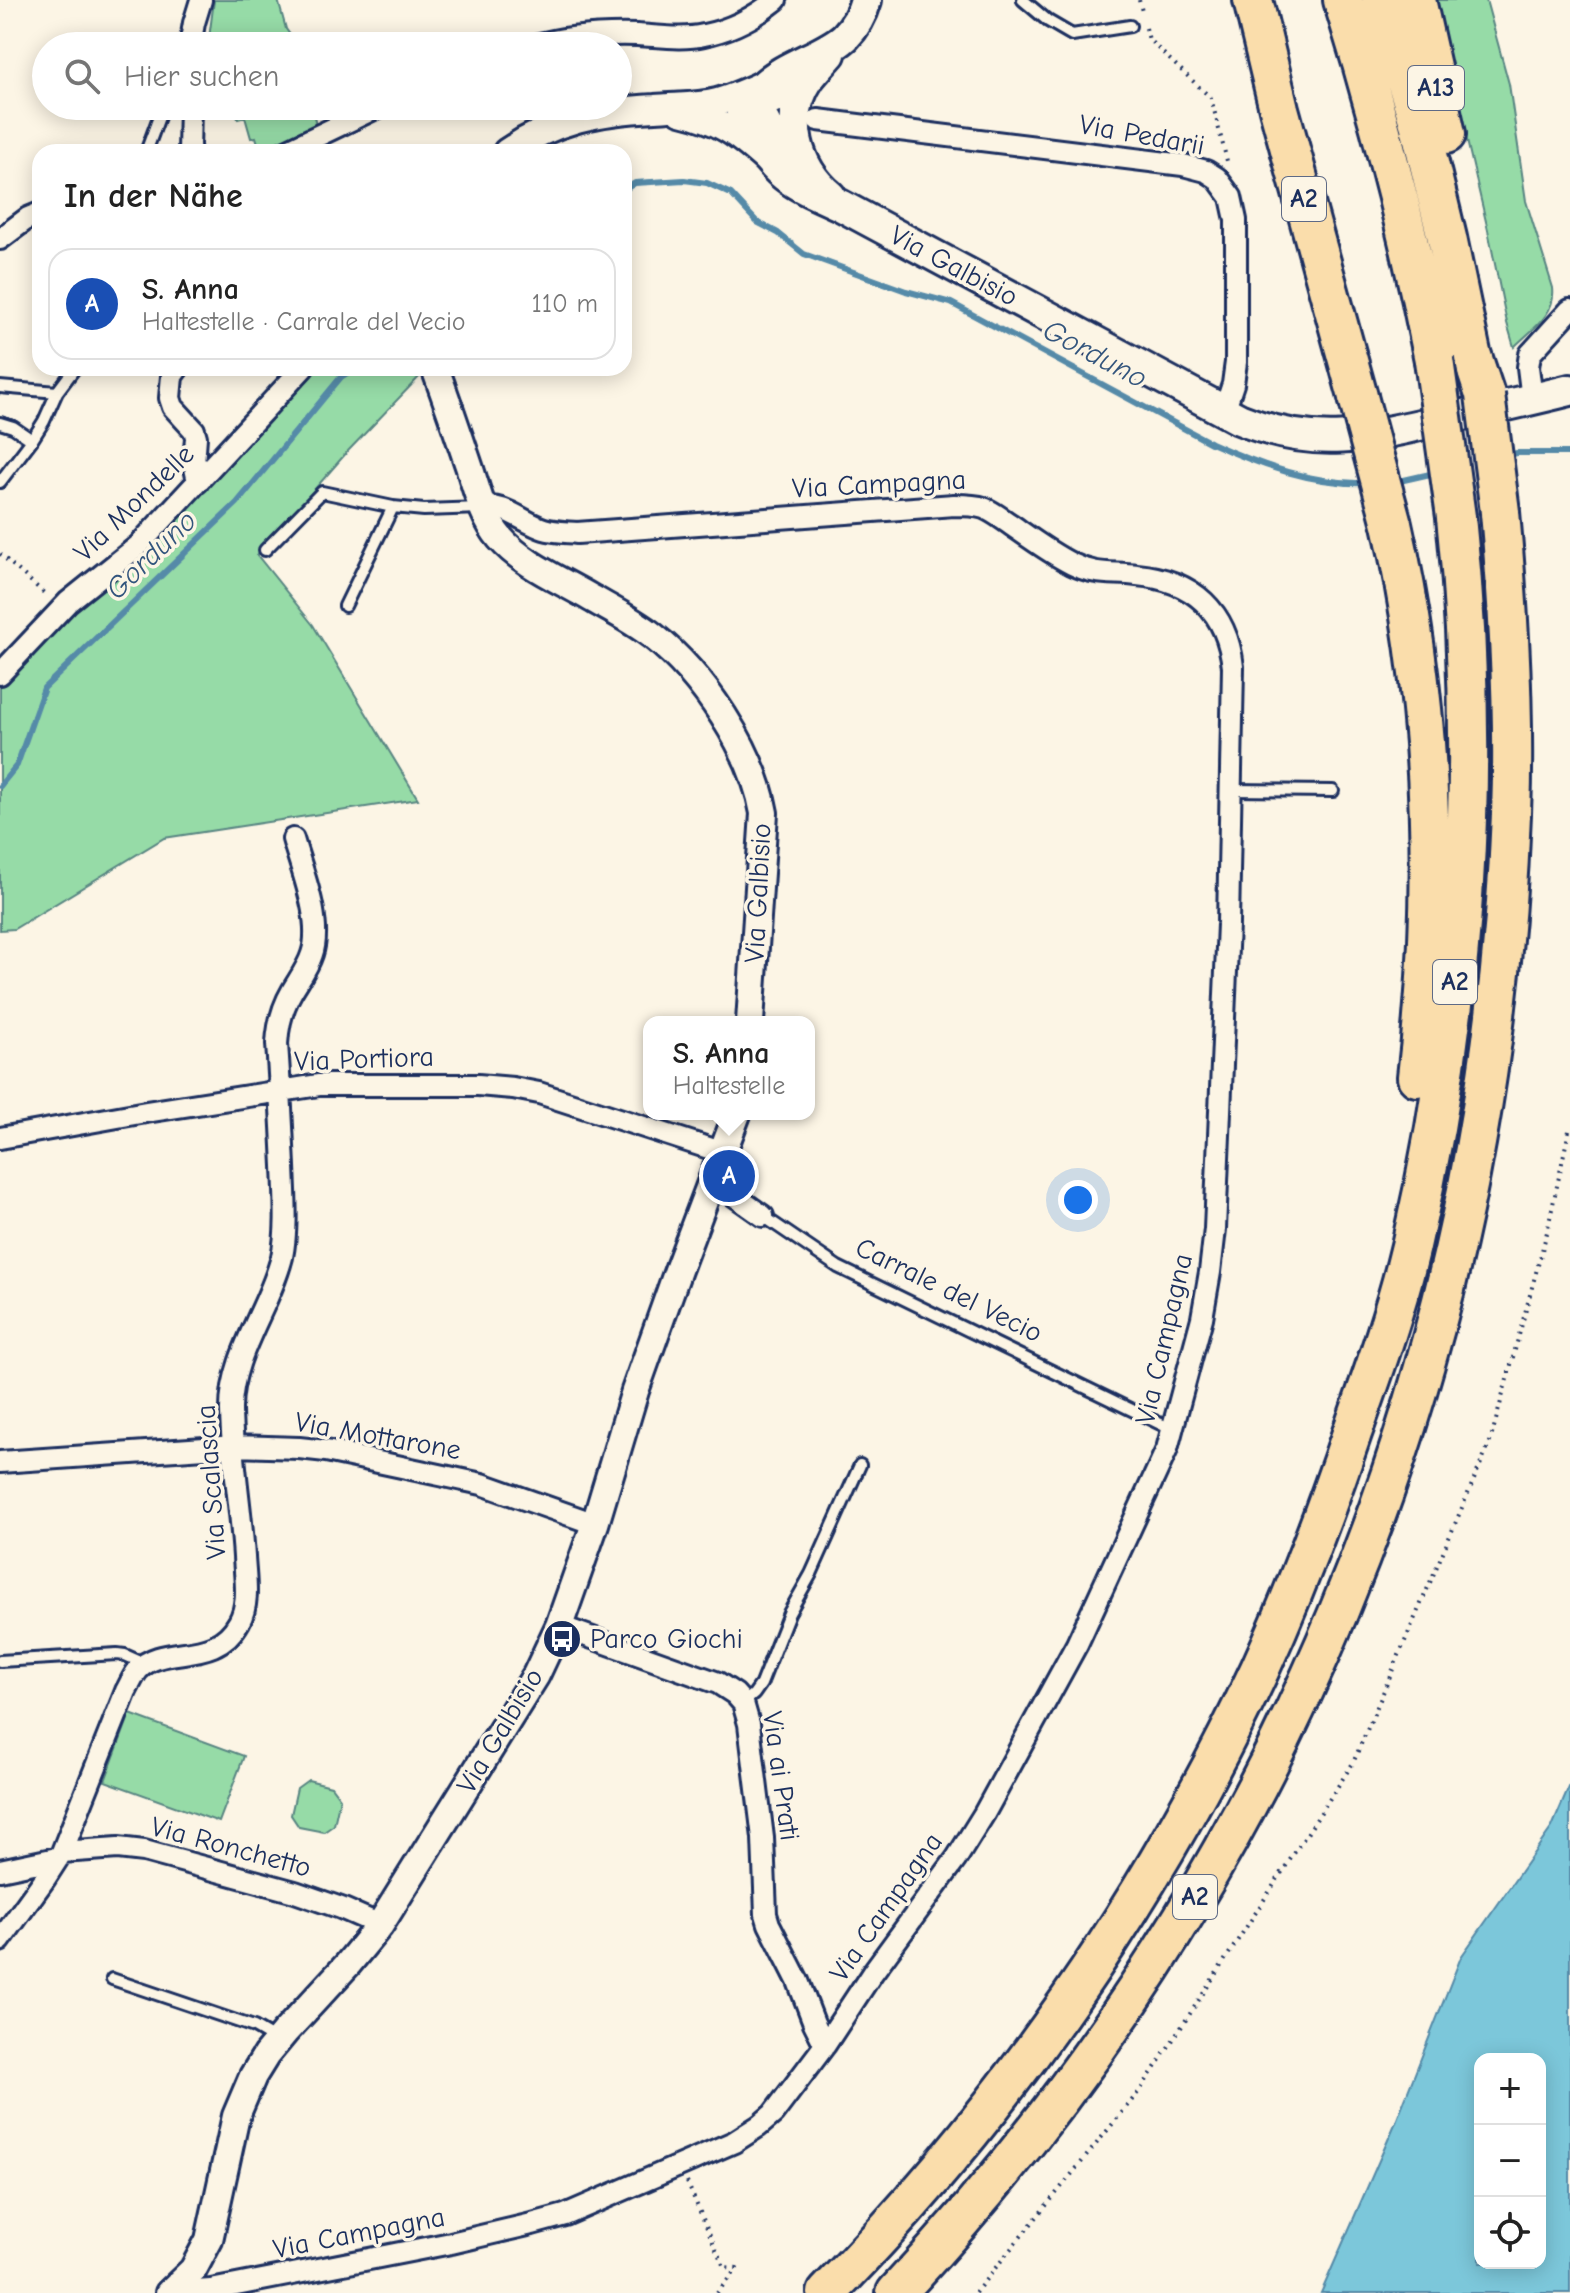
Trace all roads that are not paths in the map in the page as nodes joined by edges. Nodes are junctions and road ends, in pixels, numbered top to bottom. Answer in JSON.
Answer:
{"nodes":[{"id":1,"x":201,"y":0,"type":"edge"},
{"id":2,"x":776,"y":0,"type":"edge"},
{"id":3,"x":866,"y":0,"type":"edge"},
{"id":4,"x":1023,"y":0,"type":"edge"},
{"id":5,"x":1253,"y":0,"type":"edge"},
{"id":6,"x":1343,"y":0,"type":"edge"},
{"id":7,"x":1382,"y":0,"type":"edge"},
{"id":8,"x":1416,"y":0,"type":"edge"},
{"id":9,"x":1130,"y":26,"type":"dead end"},
{"id":10,"x":192,"y":32,"type":"edge"},
{"id":11,"x":632,"y":36,"type":"edge"},
{"id":12,"x":844,"y":38,"type":"junction"},
{"id":13,"x":808,"y":79,"type":"junction"},
{"id":14,"x":758,"y":97,"type":"junction"},
{"id":15,"x":708,"y":109,"type":"junction"},
{"id":16,"x":632,"y":110,"type":"edge"},
{"id":17,"x":158,"y":120,"type":"edge"},
{"id":18,"x":190,"y":120,"type":"edge"},
{"id":19,"x":351,"y":120,"type":"edge"},
{"id":20,"x":570,"y":120,"type":"edge"},
{"id":21,"x":818,"y":120,"type":"dead end"},
{"id":22,"x":149,"y":144,"type":"edge"},
{"id":23,"x":189,"y":144,"type":"edge"},
{"id":24,"x":301,"y":144,"type":"edge"},
{"id":25,"x":519,"y":144,"type":"edge"},
{"id":26,"x":770,"y":163,"type":"junction"},
{"id":27,"x":829,"y":195,"type":"junction"},
{"id":28,"x":32,"y":218,"type":"edge"},
{"id":29,"x":0,"y":239,"type":"edge"},
{"id":30,"x":1570,"y":310,"type":"edge"},
{"id":31,"x":1465,"y":354,"type":"junction"},
{"id":32,"x":69,"y":376,"type":"edge"},
{"id":33,"x":172,"y":376,"type":"edge"},
{"id":34,"x":296,"y":376,"type":"edge"},
{"id":35,"x":438,"y":376,"type":"edge"},
{"id":36,"x":0,"y":387,"type":"edge"},
{"id":37,"x":1570,"y":390,"type":"edge"},
{"id":38,"x":57,"y":392,"type":"junction"},
{"id":39,"x":1532,"y":399,"type":"junction"},
{"id":40,"x":1224,"y":411,"type":"junction"},
{"id":41,"x":0,"y":423,"type":"edge"},
{"id":42,"x":32,"y":440,"type":"junction"},
{"id":43,"x":0,"y":482,"type":"edge"},
{"id":44,"x":198,"y":482,"type":"junction"},
{"id":45,"x":393,"y":507,"type":"junction"},
{"id":46,"x":483,"y":508,"type":"junction"},
{"id":47,"x":265,"y":550,"type":"dead end"},
{"id":48,"x":345,"y":606,"type":"dead end"},
{"id":49,"x":0,"y":674,"type":"edge"},
{"id":50,"x":1231,"y":790,"type":"junction"},
{"id":51,"x":1333,"y":791,"type":"dead end"},
{"id":52,"x":293,"y":839,"type":"dead end"},
{"id":53,"x":750,"y":1016,"type":"edge"},
{"id":54,"x":281,"y":1090,"type":"junction"},
{"id":55,"x":735,"y":1120,"type":"edge"},
{"id":56,"x":0,"y":1138,"type":"edge"},
{"id":57,"x":724,"y":1153,"type":"junction"},
{"id":58,"x":712,"y":1180,"type":"junction"},
{"id":59,"x":763,"y":1216,"type":"joint"},
{"id":60,"x":1173,"y":1430,"type":"junction"},
{"id":61,"x":1352,"y":1435,"type":"junction"},
{"id":62,"x":234,"y":1446,"type":"junction"},
{"id":63,"x":0,"y":1462,"type":"edge"},
{"id":64,"x":860,"y":1465,"type":"dead end"},
{"id":65,"x":595,"y":1524,"type":"junction"},
{"id":66,"x":559,"y":1626,"type":"junction"},
{"id":67,"x":0,"y":1661,"type":"edge"},
{"id":68,"x":145,"y":1664,"type":"junction"},
{"id":69,"x":743,"y":1703,"type":"junction"},
{"id":70,"x":59,"y":1855,"type":"junction"},
{"id":71,"x":0,"y":1870,"type":"edge"},
{"id":72,"x":380,"y":1925,"type":"junction"},
{"id":73,"x":0,"y":1941,"type":"edge"},
{"id":74,"x":112,"y":1979,"type":"dead end"},
{"id":75,"x":278,"y":2041,"type":"junction"},
{"id":76,"x":825,"y":2045,"type":"junction"},
{"id":77,"x":176,"y":2287,"type":"edge"},
{"id":78,"x":827,"y":2293,"type":"edge"},
{"id":79,"x":896,"y":2293,"type":"edge"}],
"edges":[{"from":1,"to":10,"type":"street"},
{"from":2,"to":11,"type":"street"},
{"from":3,"to":12,"type":"main road"},
{"from":4,"to":9,"type":"lane"},
{"from":5,"to":61,"type":"highway","number":"A2","bridge":true},
{"from":6,"to":31,"type":"highway","number":"A2"},
{"from":7,"to":31,"type":"highway","number":"A2"},
{"from":8,"to":31,"type":"highway","number":"A13"},
{"from":12,"to":13,"type":"main road"},
{"from":12,"to":14,"type":"main road"},
{"from":13,"to":14,"type":"street"},
{"from":13,"to":27,"type":"main road"},
{"from":14,"to":15,"type":"street"},
{"from":14,"to":26,"type":"main road","name":"Via Galbisio"},
{"from":14,"to":27,"type":"street"},
{"from":15,"to":16,"type":"street"},
{"from":15,"to":26,"type":"street"},
{"from":17,"to":22,"type":"lane"},
{"from":18,"to":23,"type":"street"},
{"from":19,"to":24,"type":"street"},
{"from":20,"to":25,"type":"street"},
{"from":21,"to":40,"type":"street","name":"Via Pedarii"},
{"from":26,"to":27,"type":"main road","name":"Via Galbisio"},
{"from":27,"to":40,"type":"main road","name":"Via Galbisio"},
{"from":28,"to":29,"type":"street"},
{"from":30,"to":39,"type":"street"},
{"from":31,"to":61,"type":"highway","number":"A2","bridge":true},
{"from":31,"to":79,"type":"highway","number":"A2","bridge":true},
{"from":32,"to":38,"type":"lane"},
{"from":33,"to":44,"type":"street"},
{"from":34,"to":44,"type":"street","name":"Via Mondelle"},
{"from":35,"to":46,"type":"street","name":"Via Galbisio"},
{"from":36,"to":38,"type":"lane"},
{"from":37,"to":39,"type":"main road","name":"Via Galbisio"},
{"from":38,"to":42,"type":"lane"},
{"from":39,"to":40,"type":"main road","name":"Via Galbisio"},
{"from":41,"to":42,"type":"lane"},
{"from":42,"to":43,"type":"lane"},
{"from":44,"to":49,"type":"street","name":"Via Mondelle"},
{"from":45,"to":46,"type":"lane"},
{"from":45,"to":47,"type":"lane"},
{"from":45,"to":48,"type":"lane"},
{"from":46,"to":50,"type":"street","name":"Via Campagna"},
{"from":46,"to":53,"type":"street","name":"Via Galbisio"},
{"from":50,"to":51,"type":"lane"},
{"from":50,"to":60,"type":"street","name":"Via Campagna"},
{"from":52,"to":54,"type":"street","name":"Via Scalascia"},
{"from":54,"to":56,"type":"street","name":"Via Portiora"},
{"from":54,"to":57,"type":"street","name":"Via Portiora"},
{"from":54,"to":62,"type":"street","name":"Via Scalascia"},
{"from":55,"to":57,"type":"street","name":"Via Galbisio"},
{"from":57,"to":58,"type":"street","name":"Via Galbisio"},
{"from":58,"to":59,"type":"street","name":"Carrale del Vecio"},
{"from":58,"to":65,"type":"street","name":"Via Galbisio"},
{"from":59,"to":60,"type":"lane","name":"Carrale del Vecio"},
{"from":60,"to":76,"type":"street","name":"Via Campagna"},
{"from":61,"to":78,"type":"highway","number":"A2"},
{"from":62,"to":63,"type":"street","name":"Via Mottarone"},
{"from":62,"to":65,"type":"street","name":"Via Mottarone"},
{"from":62,"to":68,"type":"street","name":"Via Scalascia"},
{"from":64,"to":69,"type":"lane"},
{"from":65,"to":66,"type":"street","name":"Via Galbisio"},
{"from":66,"to":69,"type":"street","name":"Via ai Prati"},
{"from":66,"to":72,"type":"street","name":"Via Galbisio"},
{"from":67,"to":68,"type":"lane"},
{"from":68,"to":70,"type":"street"},
{"from":69,"to":76,"type":"street","name":"Via ai Prati"},
{"from":70,"to":71,"type":"street","name":"Via Ronchetto"},
{"from":70,"to":72,"type":"street","name":"Via Ronchetto"},
{"from":70,"to":73,"type":"street"},
{"from":72,"to":75,"type":"street","name":"Via Galbisio"},
{"from":74,"to":75,"type":"lane"},
{"from":75,"to":77,"type":"street","name":"Via Galbisio"},
{"from":76,"to":77,"type":"street","name":"Via Campagna"}]}
